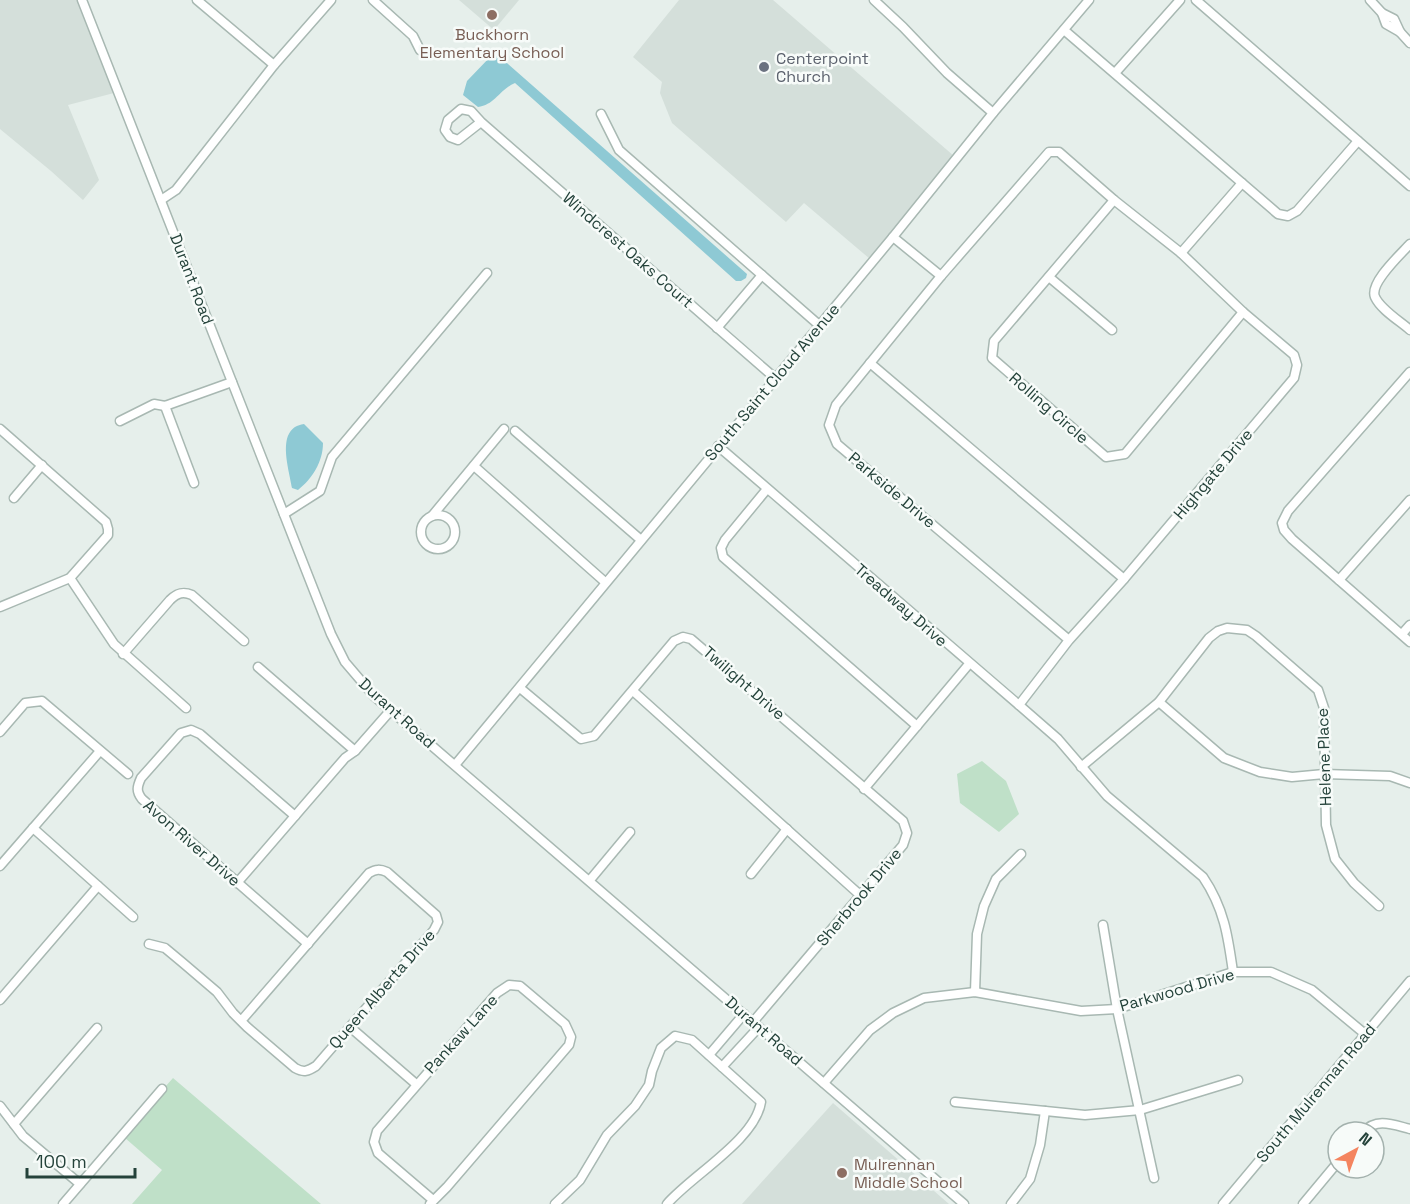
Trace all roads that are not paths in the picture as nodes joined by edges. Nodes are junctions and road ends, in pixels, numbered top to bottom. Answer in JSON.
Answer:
{"nodes":[{"id":1,"x":82,"y":0,"type":"edge"},
{"id":2,"x":197,"y":0,"type":"edge"},
{"id":3,"x":331,"y":0,"type":"edge"},
{"id":4,"x":373,"y":0,"type":"edge"},
{"id":5,"x":874,"y":0,"type":"edge"},
{"id":6,"x":1089,"y":0,"type":"edge"},
{"id":7,"x":1180,"y":0,"type":"edge"},
{"id":8,"x":1196,"y":0,"type":"edge"},
{"id":9,"x":1370,"y":0,"type":"edge"},
{"id":10,"x":1064,"y":30,"type":"junction"},
{"id":11,"x":1410,"y":43,"type":"edge"},
{"id":12,"x":420,"y":50,"type":"dead end"},
{"id":13,"x":274,"y":65,"type":"junction"},
{"id":14,"x":1115,"y":72,"type":"junction"},
{"id":15,"x":993,"y":113,"type":"junction"},
{"id":16,"x":602,"y":114,"type":"dead end"},
{"id":17,"x":481,"y":122,"type":"dead end"},
{"id":18,"x":1358,"y":141,"type":"junction"},
{"id":19,"x":1242,"y":183,"type":"junction"},
{"id":20,"x":1410,"y":186,"type":"edge"},
{"id":21,"x":1114,"y":200,"type":"junction"},
{"id":22,"x":161,"y":201,"type":"junction"},
{"id":23,"x":893,"y":237,"type":"junction"},
{"id":24,"x":1410,"y":244,"type":"edge"},
{"id":25,"x":1181,"y":253,"type":"junction"},
{"id":26,"x":487,"y":273,"type":"dead end"},
{"id":27,"x":762,"y":275,"type":"junction"},
{"id":28,"x":941,"y":276,"type":"junction"},
{"id":29,"x":1049,"y":277,"type":"junction"},
{"id":30,"x":1243,"y":312,"type":"junction"},
{"id":31,"x":819,"y":325,"type":"junction"},
{"id":32,"x":717,"y":328,"type":"junction"},
{"id":33,"x":1112,"y":330,"type":"dead end"},
{"id":34,"x":1410,"y":330,"type":"edge"},
{"id":35,"x":870,"y":363,"type":"junction"},
{"id":36,"x":1410,"y":372,"type":"edge"},
{"id":37,"x":775,"y":378,"type":"junction"},
{"id":38,"x":232,"y":382,"type":"junction"},
{"id":39,"x":165,"y":406,"type":"junction"},
{"id":40,"x":120,"y":420,"type":"dead end"},
{"id":41,"x":0,"y":429,"type":"edge"},
{"id":42,"x":504,"y":429,"type":"dead end"},
{"id":43,"x":515,"y":431,"type":"dead end"},
{"id":44,"x":718,"y":446,"type":"junction"},
{"id":45,"x":42,"y":465,"type":"junction"},
{"id":46,"x":474,"y":466,"type":"junction"},
{"id":47,"x":194,"y":483,"type":"dead end"},
{"id":48,"x":767,"y":489,"type":"junction"},
{"id":49,"x":14,"y":498,"type":"dead end"},
{"id":50,"x":1410,"y":500,"type":"edge"},
{"id":51,"x":284,"y":514,"type":"junction"},
{"id":52,"x":432,"y":516,"type":"junction"},
{"id":53,"x":641,"y":540,"type":"junction"},
{"id":54,"x":70,"y":578,"type":"junction"},
{"id":55,"x":1124,"y":579,"type":"junction"},
{"id":56,"x":1339,"y":580,"type":"junction"},
{"id":57,"x":605,"y":582,"type":"junction"},
{"id":58,"x":0,"y":607,"type":"edge"},
{"id":59,"x":1410,"y":625,"type":"edge"},
{"id":60,"x":1402,"y":634,"type":"junction"},
{"id":61,"x":1069,"y":640,"type":"junction"},
{"id":62,"x":244,"y":641,"type":"dead end"},
{"id":63,"x":1410,"y":642,"type":"edge"},
{"id":64,"x":123,"y":654,"type":"junction"},
{"id":65,"x":969,"y":664,"type":"junction"},
{"id":66,"x":258,"y":667,"type":"dead end"},
{"id":67,"x":520,"y":688,"type":"junction"},
{"id":68,"x":633,"y":691,"type":"junction"},
{"id":69,"x":1159,"y":702,"type":"junction"},
{"id":70,"x":1019,"y":705,"type":"junction"},
{"id":71,"x":186,"y":708,"type":"dead end"},
{"id":72,"x":391,"y":710,"type":"junction"},
{"id":73,"x":917,"y":726,"type":"junction"},
{"id":74,"x":0,"y":732,"type":"edge"},
{"id":75,"x":100,"y":750,"type":"junction"},
{"id":76,"x":355,"y":751,"type":"junction"},
{"id":77,"x":455,"y":765,"type":"junction"},
{"id":78,"x":1081,"y":767,"type":"junction"},
{"id":79,"x":128,"y":774,"type":"dead end"},
{"id":80,"x":1324,"y":774,"type":"junction"},
{"id":81,"x":1410,"y":783,"type":"edge"},
{"id":82,"x":864,"y":789,"type":"junction"},
{"id":83,"x":295,"y":816,"type":"junction"},
{"id":84,"x":33,"y":828,"type":"junction"},
{"id":85,"x":787,"y":829,"type":"junction"},
{"id":86,"x":630,"y":832,"type":"dead end"},
{"id":87,"x":1021,"y":854,"type":"dead end"},
{"id":88,"x":0,"y":866,"type":"edge"},
{"id":89,"x":751,"y":874,"type":"dead end"},
{"id":90,"x":590,"y":880,"type":"junction"},
{"id":91,"x":237,"y":883,"type":"junction"},
{"id":92,"x":98,"y":886,"type":"junction"},
{"id":93,"x":860,"y":894,"type":"junction"},
{"id":94,"x":1379,"y":906,"type":"dead end"},
{"id":95,"x":133,"y":917,"type":"dead end"},
{"id":96,"x":1103,"y":925,"type":"dead end"},
{"id":97,"x":149,"y":944,"type":"dead end"},
{"id":98,"x":308,"y":944,"type":"junction"},
{"id":99,"x":1233,"y":972,"type":"junction"},
{"id":100,"x":1410,"y":981,"type":"edge"},
{"id":101,"x":975,"y":992,"type":"junction"},
{"id":102,"x":0,"y":1000,"type":"edge"},
{"id":103,"x":1118,"y":1009,"type":"junction"},
{"id":104,"x":744,"y":1014,"type":"junction"},
{"id":105,"x":241,"y":1021,"type":"junction"},
{"id":106,"x":756,"y":1024,"type":"junction"},
{"id":107,"x":350,"y":1027,"type":"junction"},
{"id":108,"x":97,"y":1028,"type":"dead end"},
{"id":109,"x":1365,"y":1034,"type":"junction"},
{"id":110,"x":709,"y":1055,"type":"junction"},
{"id":111,"x":722,"y":1067,"type":"junction"},
{"id":112,"x":1238,"y":1080,"type":"dead end"},
{"id":113,"x":824,"y":1083,"type":"junction"},
{"id":114,"x":416,"y":1084,"type":"junction"},
{"id":115,"x":162,"y":1089,"type":"dead end"},
{"id":116,"x":955,"y":1102,"type":"dead end"},
{"id":117,"x":0,"y":1106,"type":"edge"},
{"id":118,"x":1140,"y":1110,"type":"junction"},
{"id":119,"x":1045,"y":1112,"type":"junction"},
{"id":120,"x":1386,"y":1123,"type":"edge"},
{"id":121,"x":14,"y":1124,"type":"junction"},
{"id":122,"x":1410,"y":1129,"type":"edge"},
{"id":123,"x":1326,"y":1176,"type":"edge"},
{"id":124,"x":1154,"y":1178,"type":"dead end"},
{"id":125,"x":80,"y":1185,"type":"junction"},
{"id":126,"x":431,"y":1202,"type":"edge"},
{"id":127,"x":63,"y":1204,"type":"edge"},
{"id":128,"x":555,"y":1204,"type":"edge"},
{"id":129,"x":667,"y":1204,"type":"edge"},
{"id":130,"x":964,"y":1204,"type":"edge"},
{"id":131,"x":1011,"y":1204,"type":"edge"},
{"id":132,"x":1223,"y":1204,"type":"edge"},
{"id":133,"x":1303,"y":1204,"type":"edge"}],
"edges":[{"from":1,"to":22,"type":"street","name":"Durant Road"},
{"from":2,"to":13,"type":"street"},
{"from":3,"to":13,"type":"street"},
{"from":4,"to":12,"type":"street"},
{"from":5,"to":15,"type":"street"},
{"from":6,"to":10,"type":"street","name":"South Saint Cloud Avenue"},
{"from":7,"to":14,"type":"street"},
{"from":8,"to":18,"type":"street"},
{"from":9,"to":11,"type":"street"},
{"from":10,"to":14,"type":"street"},
{"from":10,"to":15,"type":"street","name":"South Saint Cloud Avenue"},
{"from":13,"to":22,"type":"street"},
{"from":14,"to":19,"type":"street"},
{"from":15,"to":23,"type":"street","name":"South Saint Cloud Avenue"},
{"from":16,"to":27,"type":"street"},
{"from":17,"to":32,"type":"street","name":"Windcrest Oaks Court"},
{"from":18,"to":19,"type":"street"},
{"from":18,"to":20,"type":"street"},
{"from":19,"to":25,"type":"street"},
{"from":21,"to":25,"type":"street","name":"Highgate Drive"},
{"from":21,"to":28,"type":"street","name":"Highgate Drive"},
{"from":21,"to":29,"type":"street","name":"Rolling Circle"},
{"from":22,"to":38,"type":"street","name":"Durant Road"},
{"from":23,"to":28,"type":"street"},
{"from":23,"to":31,"type":"street","name":"South Saint Cloud Avenue"},
{"from":24,"to":34,"type":"street"},
{"from":25,"to":30,"type":"street","name":"Highgate Drive"},
{"from":26,"to":51,"type":"street"},
{"from":27,"to":31,"type":"street"},
{"from":27,"to":32,"type":"street"},
{"from":28,"to":35,"type":"street","name":"Parkside Drive"},
{"from":29,"to":30,"type":"street","name":"Rolling Circle"},
{"from":29,"to":33,"type":"street"},
{"from":30,"to":55,"type":"street","name":"Highgate Drive"},
{"from":31,"to":37,"type":"street","name":"South Saint Cloud Avenue"},
{"from":32,"to":37,"type":"street","name":"Windcrest Oaks Court"},
{"from":35,"to":55,"type":"street"},
{"from":35,"to":61,"type":"street","name":"Parkside Drive"},
{"from":36,"to":56,"type":"street"},
{"from":37,"to":44,"type":"street","name":"South Saint Cloud Avenue"},
{"from":38,"to":39,"type":"street"},
{"from":38,"to":51,"type":"street","name":"Durant Road"},
{"from":39,"to":40,"type":"street"},
{"from":39,"to":47,"type":"street"},
{"from":41,"to":45,"type":"street"},
{"from":42,"to":46,"type":"street"},
{"from":43,"to":53,"type":"street"},
{"from":44,"to":48,"type":"street","name":"Treadway Drive"},
{"from":44,"to":53,"type":"street","name":"South Saint Cloud Avenue"},
{"from":45,"to":49,"type":"street"},
{"from":45,"to":54,"type":"street"},
{"from":46,"to":52,"type":"street"},
{"from":46,"to":57,"type":"street"},
{"from":48,"to":65,"type":"street","name":"Treadway Drive"},
{"from":48,"to":73,"type":"street"},
{"from":50,"to":56,"type":"street"},
{"from":51,"to":72,"type":"street","name":"Durant Road"},
{"from":52,"to":52,"type":"street"},
{"from":53,"to":57,"type":"street","name":"South Saint Cloud Avenue"},
{"from":54,"to":58,"type":"street"},
{"from":54,"to":64,"type":"street"},
{"from":55,"to":61,"type":"street","name":"Highgate Drive"},
{"from":56,"to":60,"type":"street"},
{"from":57,"to":67,"type":"street","name":"South Saint Cloud Avenue"},
{"from":59,"to":60,"type":"street"},
{"from":60,"to":63,"type":"street"},
{"from":61,"to":70,"type":"street","name":"Highgate Drive"},
{"from":62,"to":64,"type":"street"},
{"from":64,"to":71,"type":"street"},
{"from":65,"to":70,"type":"street","name":"Treadway Drive"},
{"from":65,"to":73,"type":"street"},
{"from":66,"to":76,"type":"street"},
{"from":67,"to":68,"type":"street","name":"Twilight Drive"},
{"from":67,"to":77,"type":"street","name":"South Saint Cloud Avenue"},
{"from":68,"to":82,"type":"street","name":"Twilight Drive"},
{"from":68,"to":85,"type":"street"},
{"from":69,"to":78,"type":"street","name":"Helene Place"},
{"from":69,"to":80,"type":"street"},
{"from":69,"to":80,"type":"street","name":"Helene Place"},
{"from":70,"to":78,"type":"street","name":"Treadway Drive"},
{"from":72,"to":76,"type":"street"},
{"from":72,"to":77,"type":"street","name":"Durant Road"},
{"from":73,"to":82,"type":"street"},
{"from":74,"to":75,"type":"street"},
{"from":75,"to":79,"type":"street"},
{"from":75,"to":84,"type":"street"},
{"from":76,"to":83,"type":"street"},
{"from":77,"to":90,"type":"street","name":"Durant Road"},
{"from":78,"to":99,"type":"street","name":"Treadway Drive"},
{"from":80,"to":81,"type":"street"},
{"from":80,"to":94,"type":"street","name":"Helene Place"},
{"from":82,"to":93,"type":"street","name":"Sherbrook Drive"},
{"from":83,"to":91,"type":"street"},
{"from":83,"to":91,"type":"street","name":"Avon River Drive"},
{"from":84,"to":88,"type":"street"},
{"from":84,"to":92,"type":"street"},
{"from":85,"to":89,"type":"street"},
{"from":85,"to":93,"type":"street"},
{"from":86,"to":90,"type":"street"},
{"from":87,"to":101,"type":"street"},
{"from":90,"to":104,"type":"street","name":"Durant Road"},
{"from":91,"to":98,"type":"street","name":"Avon River Drive"},
{"from":92,"to":95,"type":"street"},
{"from":92,"to":102,"type":"street"},
{"from":93,"to":106,"type":"street","name":"Sherbrook Drive"},
{"from":96,"to":103,"type":"street"},
{"from":97,"to":105,"type":"street","name":"Queen Alberta Drive"},
{"from":98,"to":105,"type":"street","name":"Queen Alberta Drive"},
{"from":98,"to":107,"type":"street","name":"Queen Alberta Drive"},
{"from":99,"to":103,"type":"street","name":"Parkwood Drive"},
{"from":99,"to":109,"type":"street","name":"Parkwood Drive"},
{"from":100,"to":109,"type":"street","name":"South Mulrennan Road"},
{"from":101,"to":103,"type":"street","name":"Parkwood Drive"},
{"from":101,"to":113,"type":"street","name":"Parkwood Drive"},
{"from":103,"to":118,"type":"street"},
{"from":104,"to":106,"type":"street","name":"Durant Road"},
{"from":104,"to":110,"type":"street"},
{"from":105,"to":107,"type":"street","name":"Queen Alberta Drive"},
{"from":106,"to":111,"type":"street","name":"Sherbrook Drive"},
{"from":106,"to":113,"type":"street","name":"Durant Road"},
{"from":107,"to":114,"type":"street"},
{"from":108,"to":121,"type":"street"},
{"from":109,"to":132,"type":"street","name":"South Mulrennan Road"},
{"from":110,"to":111,"type":"street"},
{"from":110,"to":128,"type":"street"},
{"from":111,"to":129,"type":"street"},
{"from":112,"to":118,"type":"street"},
{"from":113,"to":130,"type":"street","name":"Durant Road"},
{"from":114,"to":126,"type":"street","name":"Pankaw Lane"},
{"from":114,"to":126,"type":"street","name":"Pankaw Lane"},
{"from":115,"to":125,"type":"street"},
{"from":116,"to":119,"type":"street"},
{"from":117,"to":121,"type":"street"},
{"from":118,"to":119,"type":"street"},
{"from":118,"to":124,"type":"street"},
{"from":119,"to":131,"type":"street"},
{"from":120,"to":122,"type":"street"},
{"from":121,"to":125,"type":"street"},
{"from":123,"to":133,"type":"street"},
{"from":125,"to":127,"type":"street"}]}
